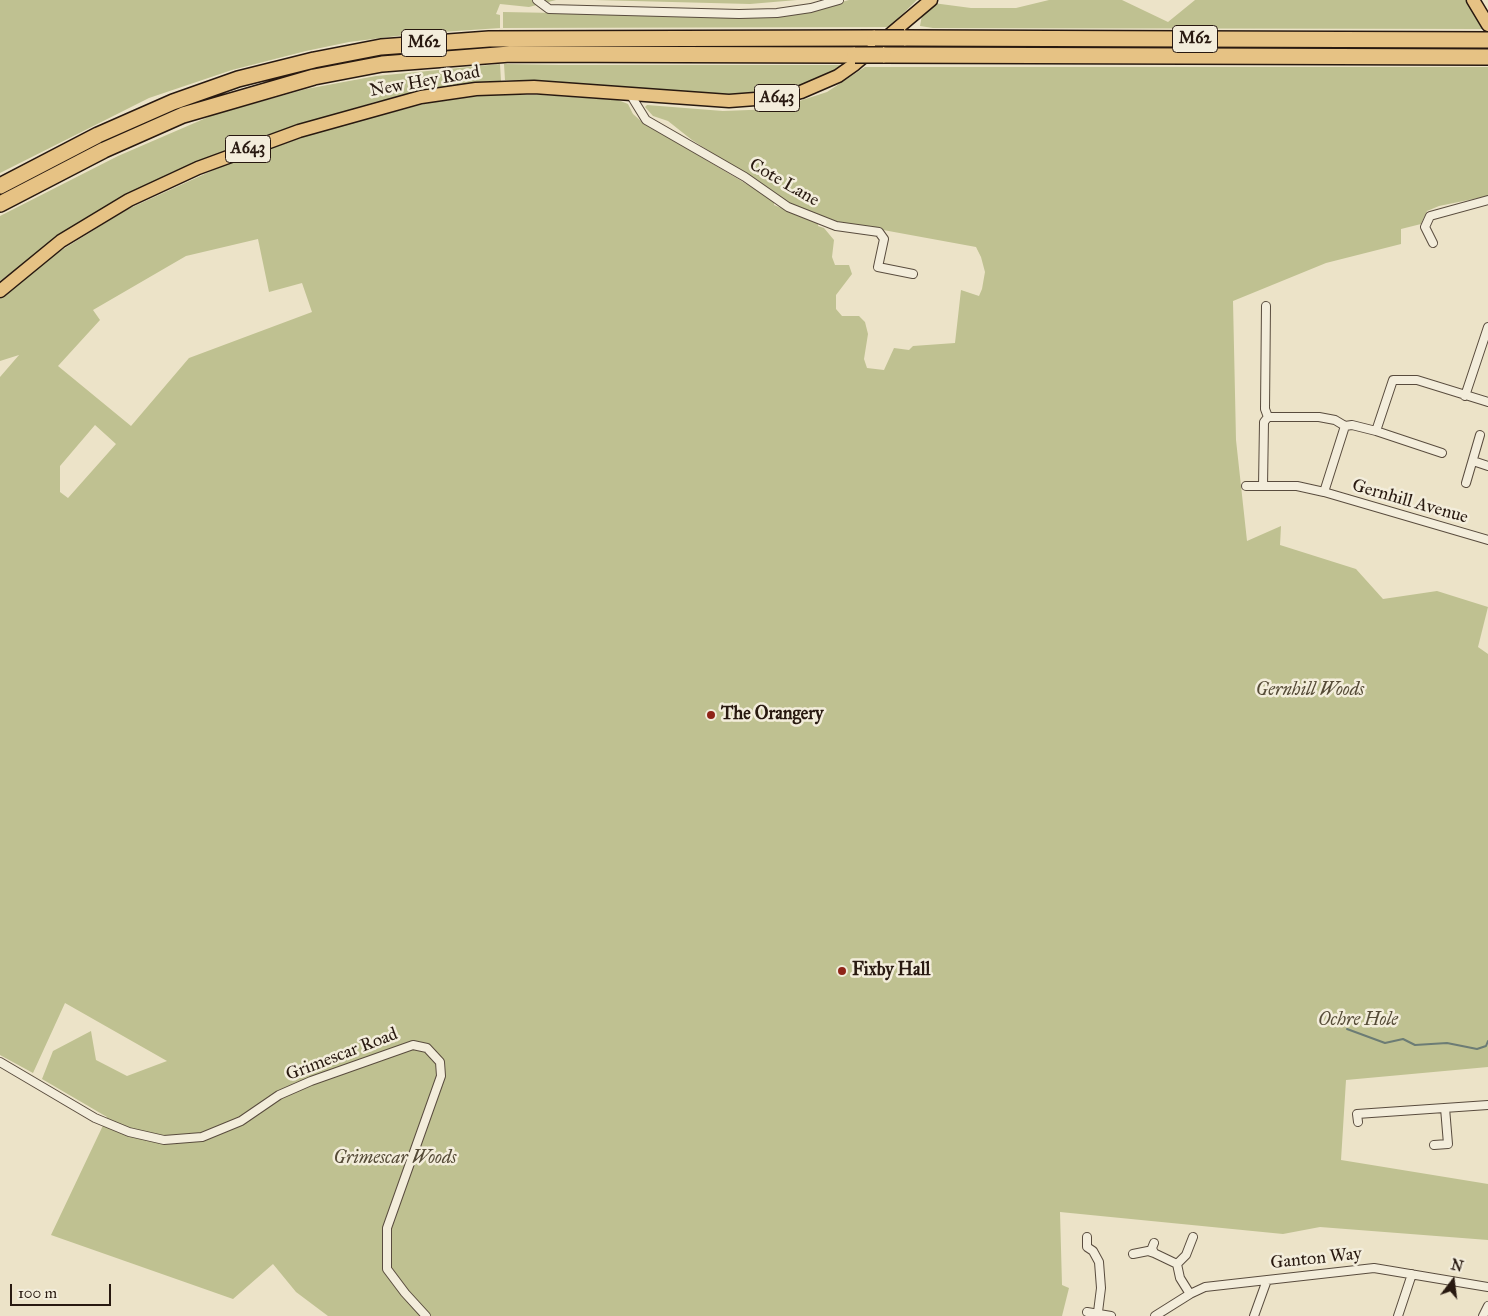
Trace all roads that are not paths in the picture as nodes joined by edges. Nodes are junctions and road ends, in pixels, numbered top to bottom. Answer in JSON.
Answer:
{"nodes":[{"id":1,"x":537,"y":0,"type":"edge"},
{"id":2,"x":839,"y":0,"type":"edge"},
{"id":3,"x":930,"y":0,"type":"edge"},
{"id":4,"x":1473,"y":0,"type":"edge"},
{"id":5,"x":1488,"y":35,"type":"edge"},
{"id":6,"x":1488,"y":57,"type":"edge"},
{"id":7,"x":630,"y":94,"type":"junction"},
{"id":8,"x":0,"y":186,"type":"edge"},
{"id":9,"x":1488,"y":200,"type":"edge"},
{"id":10,"x":0,"y":204,"type":"edge"},
{"id":11,"x":1433,"y":243,"type":"dead end"},
{"id":12,"x":913,"y":274,"type":"dead end"},
{"id":13,"x":0,"y":291,"type":"edge"},
{"id":14,"x":1266,"y":306,"type":"dead end"},
{"id":15,"x":1488,"y":327,"type":"edge"},
{"id":16,"x":1465,"y":396,"type":"junction"},
{"id":17,"x":1488,"y":402,"type":"edge"},
{"id":18,"x":1268,"y":418,"type":"junction"},
{"id":19,"x":1345,"y":426,"type":"junction"},
{"id":20,"x":1376,"y":431,"type":"junction"},
{"id":21,"x":1480,"y":435,"type":"dead end"},
{"id":22,"x":1442,"y":453,"type":"dead end"},
{"id":23,"x":1472,"y":461,"type":"junction"},
{"id":24,"x":1488,"y":466,"type":"edge"},
{"id":25,"x":1466,"y":483,"type":"dead end"},
{"id":26,"x":1246,"y":486,"type":"dead end"},
{"id":27,"x":1264,"y":486,"type":"junction"},
{"id":28,"x":1324,"y":492,"type":"junction"},
{"id":29,"x":1488,"y":540,"type":"edge"},
{"id":30,"x":0,"y":1062,"type":"edge"},
{"id":31,"x":1488,"y":1105,"type":"edge"},
{"id":32,"x":1445,"y":1108,"type":"junction"},
{"id":33,"x":1358,"y":1122,"type":"dead end"},
{"id":34,"x":1434,"y":1145,"type":"dead end"},
{"id":35,"x":1087,"y":1237,"type":"dead end"},
{"id":36,"x":1193,"y":1237,"type":"dead end"},
{"id":37,"x":1154,"y":1243,"type":"dead end"},
{"id":38,"x":1154,"y":1253,"type":"junction"},
{"id":39,"x":1133,"y":1254,"type":"dead end"},
{"id":40,"x":1177,"y":1264,"type":"junction"},
{"id":41,"x":1412,"y":1274,"type":"junction"},
{"id":42,"x":1267,"y":1280,"type":"junction"},
{"id":43,"x":1488,"y":1287,"type":"edge"},
{"id":44,"x":1190,"y":1294,"type":"junction"},
{"id":45,"x":1488,"y":1306,"type":"edge"},
{"id":46,"x":1087,"y":1312,"type":"dead end"},
{"id":47,"x":1098,"y":1312,"type":"junction"},
{"id":48,"x":426,"y":1316,"type":"edge"},
{"id":49,"x":1111,"y":1316,"type":"edge"},
{"id":50,"x":1155,"y":1316,"type":"edge"},
{"id":51,"x":1254,"y":1316,"type":"edge"},
{"id":52,"x":1398,"y":1316,"type":"edge"},
{"id":53,"x":1483,"y":1316,"type":"edge"}],
"edges":[{"from":1,"to":2,"type":"street"},
{"from":3,"to":7,"type":"main road","name":"New Hey Road","number":"A643"},
{"from":4,"to":5,"type":"main road"},
{"from":5,"to":8,"type":"highway","number":"M62","bridge":true},
{"from":6,"to":10,"type":"highway","number":"M62","bridge":true},
{"from":7,"to":12,"type":"street","name":"Cote Lane"},
{"from":7,"to":13,"type":"main road","name":"New Hey Road","number":"A643"},
{"from":9,"to":11,"type":"street"},
{"from":14,"to":18,"type":"street"},
{"from":15,"to":16,"type":"street"},
{"from":16,"to":17,"type":"street"},
{"from":16,"to":20,"type":"street"},
{"from":18,"to":19,"type":"street"},
{"from":18,"to":27,"type":"street"},
{"from":19,"to":20,"type":"street"},
{"from":19,"to":28,"type":"street"},
{"from":20,"to":22,"type":"street"},
{"from":21,"to":23,"type":"street"},
{"from":23,"to":24,"type":"street"},
{"from":23,"to":25,"type":"street"},
{"from":26,"to":27,"type":"street","name":"Gernhill Avenue"},
{"from":27,"to":28,"type":"street","name":"Gernhill Avenue"},
{"from":28,"to":29,"type":"street","name":"Gernhill Avenue"},
{"from":30,"to":48,"type":"street","name":"Grimescar Road"},
{"from":31,"to":32,"type":"street"},
{"from":32,"to":33,"type":"street"},
{"from":32,"to":34,"type":"street"},
{"from":35,"to":47,"type":"street"},
{"from":36,"to":40,"type":"street"},
{"from":37,"to":38,"type":"street"},
{"from":38,"to":39,"type":"street"},
{"from":38,"to":40,"type":"street"},
{"from":40,"to":44,"type":"street"},
{"from":41,"to":42,"type":"street","name":"Ganton Way"},
{"from":41,"to":43,"type":"street","name":"Ganton Way"},
{"from":41,"to":52,"type":"street"},
{"from":42,"to":44,"type":"street","name":"Ganton Way"},
{"from":42,"to":51,"type":"street"},
{"from":44,"to":50,"type":"street","name":"Ganton Way"},
{"from":45,"to":53,"type":"street"},
{"from":46,"to":47,"type":"street"},
{"from":47,"to":49,"type":"street"}]}
